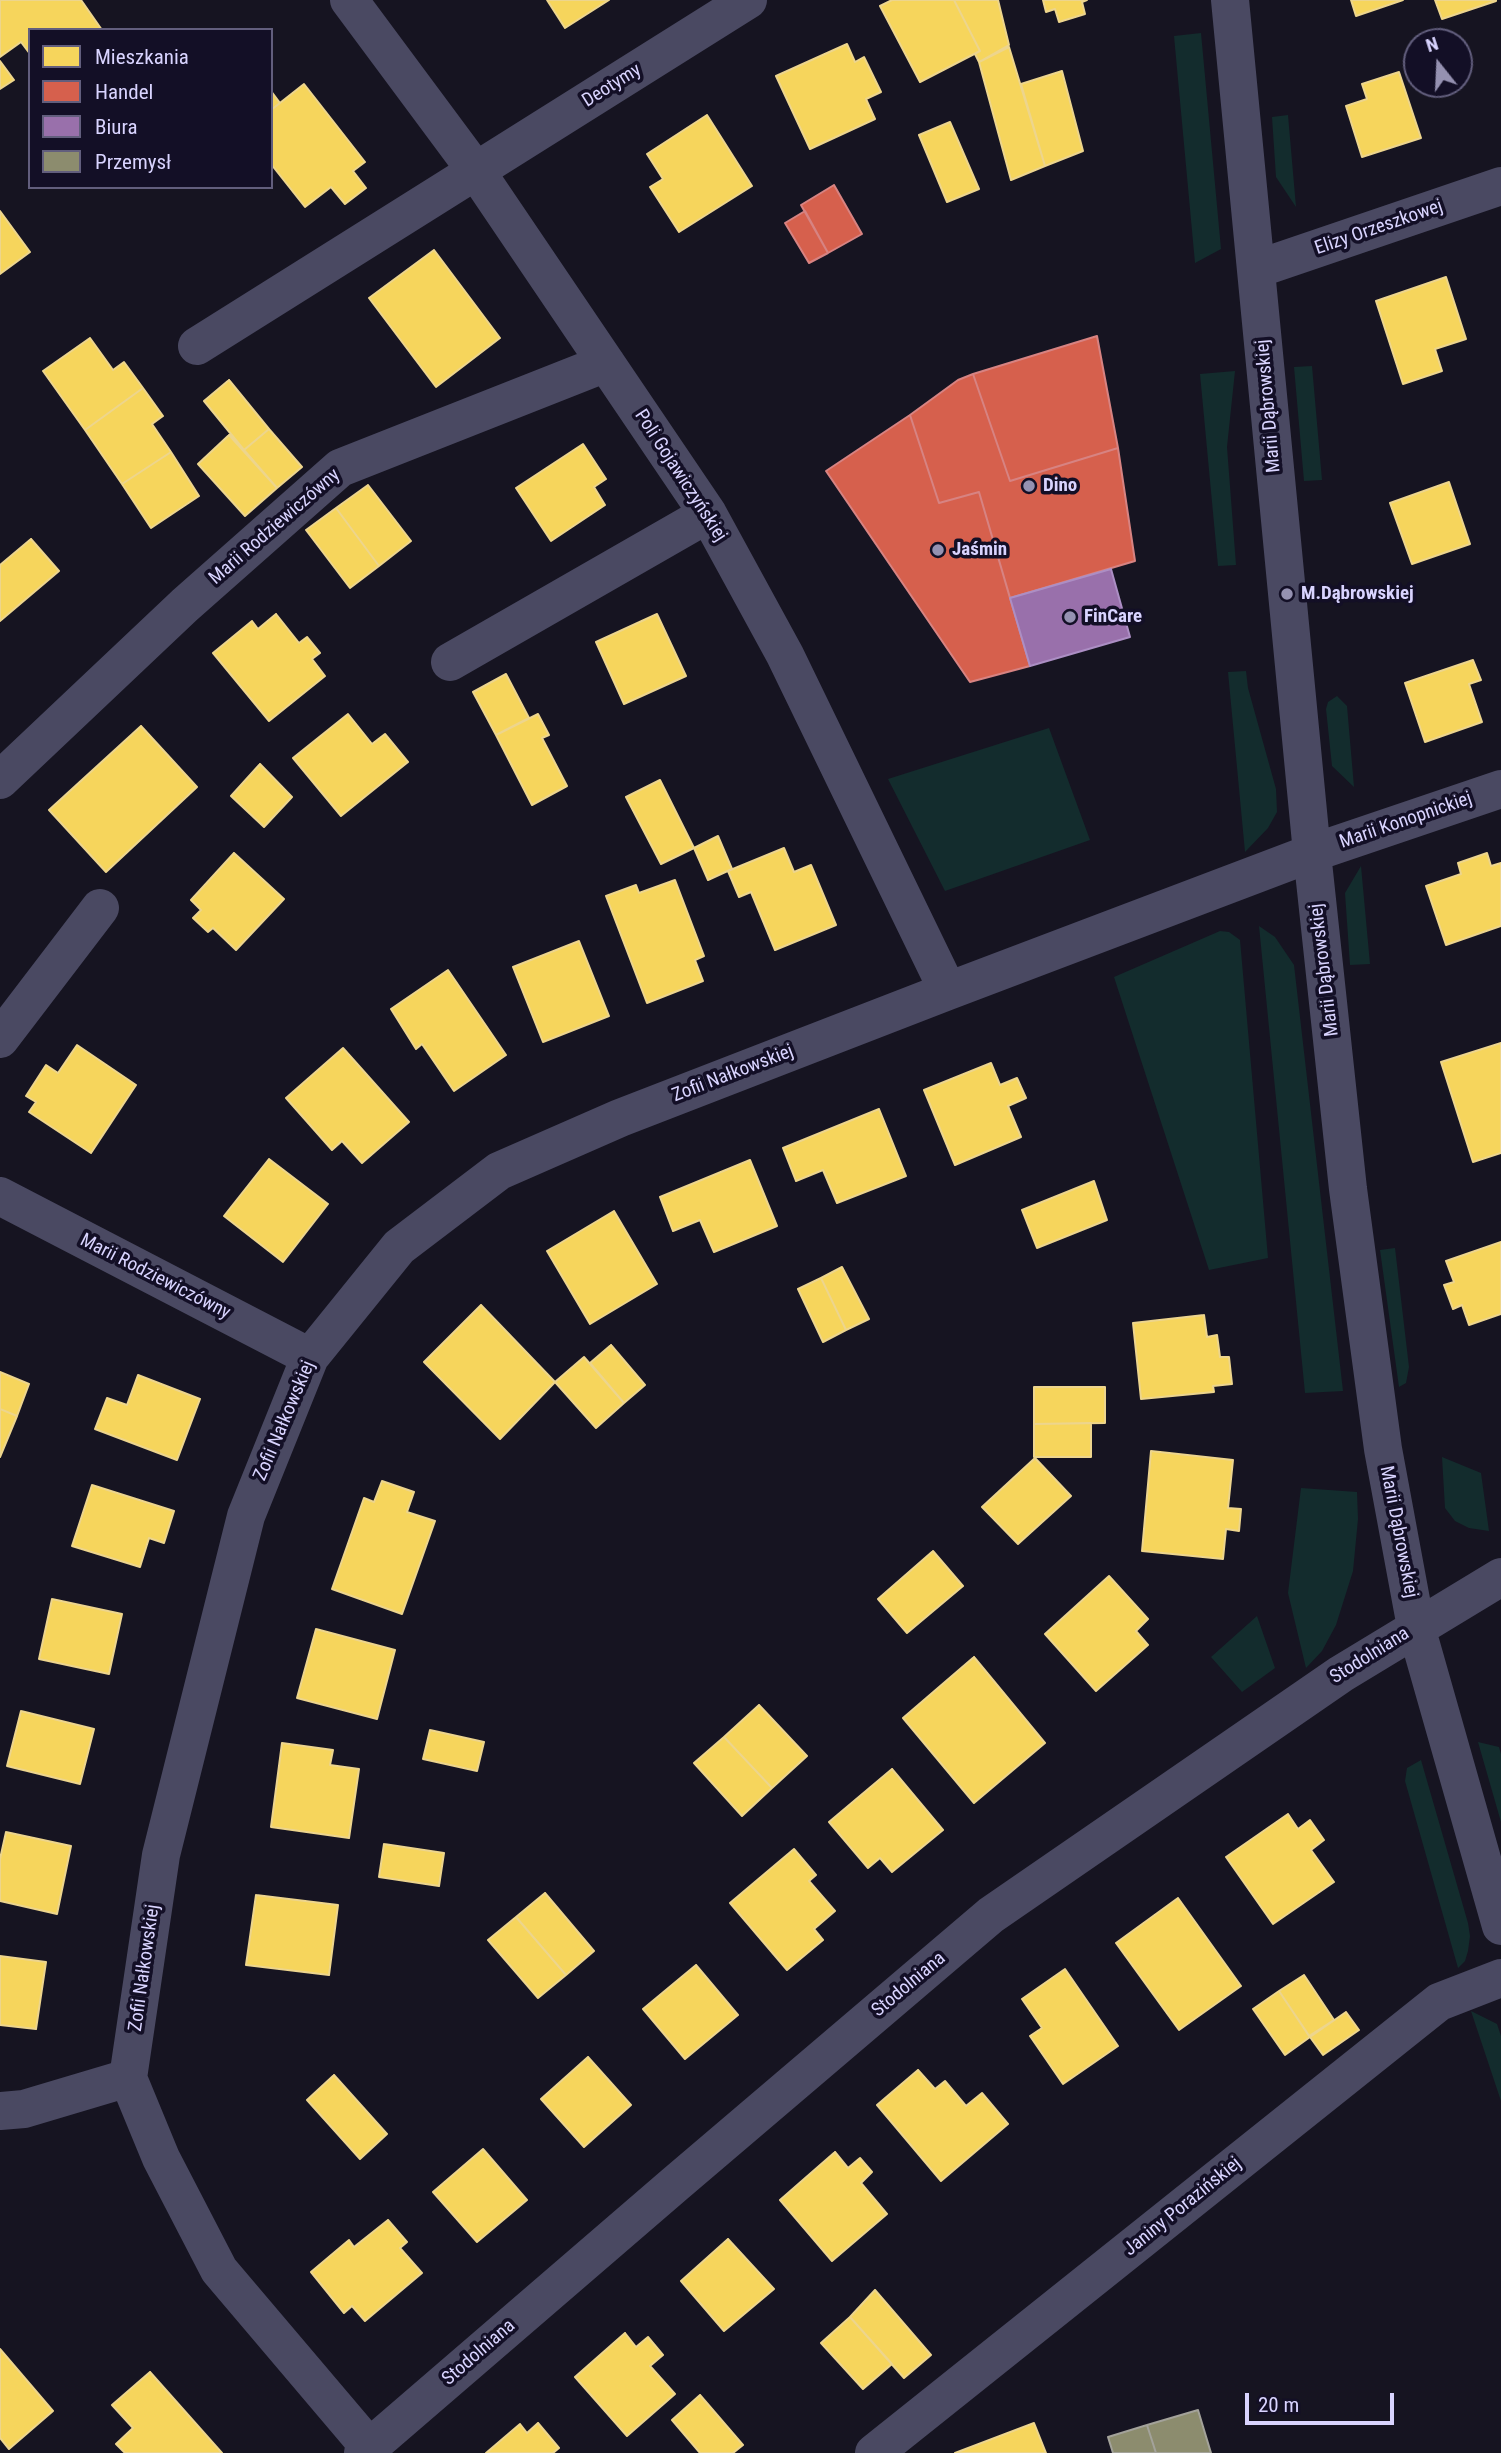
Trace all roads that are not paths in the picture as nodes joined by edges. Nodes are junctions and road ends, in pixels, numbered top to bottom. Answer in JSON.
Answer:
{"nodes":[{"id":1,"x":349,"y":0,"type":"edge"},
{"id":2,"x":748,"y":0,"type":"edge"},
{"id":3,"x":1230,"y":0,"type":"edge"},
{"id":4,"x":476,"y":171,"type":"junction"},
{"id":5,"x":1501,"y":186,"type":"edge"},
{"id":6,"x":1257,"y":269,"type":"junction"},
{"id":7,"x":197,"y":346,"type":"dead end"},
{"id":8,"x":606,"y":363,"type":"junction"},
{"id":9,"x":708,"y":514,"type":"junction"},
{"id":10,"x":450,"y":662,"type":"dead end"},
{"id":11,"x":0,"y":780,"type":"edge"},
{"id":12,"x":1501,"y":789,"type":"edge"},
{"id":13,"x":1312,"y":853,"type":"junction"},
{"id":14,"x":100,"y":908,"type":"dead end"},
{"id":15,"x":948,"y":990,"type":"junction"},
{"id":16,"x":0,"y":1039,"type":"edge"},
{"id":17,"x":0,"y":1196,"type":"edge"},
{"id":18,"x":310,"y":1357,"type":"junction"},
{"id":19,"x":1501,"y":1577,"type":"edge"},
{"id":20,"x":1416,"y":1627,"type":"junction"},
{"id":21,"x":1501,"y":1926,"type":"edge"},
{"id":22,"x":1501,"y":1978,"type":"edge"},
{"id":23,"x":128,"y":2078,"type":"junction"},
{"id":24,"x":0,"y":2111,"type":"edge"},
{"id":25,"x":366,"y":2450,"type":"edge"},
{"id":26,"x":874,"y":2453,"type":"edge"}],
"edges":[{"from":1,"to":4,"type":"street","name":"Poli Gojawiczyńskiej"},
{"from":2,"to":4,"type":"street","name":"Deotymy"},
{"from":3,"to":6,"type":"street","name":"Marii Dąbrowskiej"},
{"from":4,"to":7,"type":"street","name":"Deotymy"},
{"from":4,"to":8,"type":"street","name":"Poli Gojawiczyńskiej"},
{"from":5,"to":6,"type":"street","name":"Elizy Orzeszkowej"},
{"from":6,"to":13,"type":"street","name":"Marii Dąbrowskiej"},
{"from":8,"to":9,"type":"street","name":"Poli Gojawiczyńskiej"},
{"from":8,"to":11,"type":"street","name":"Marii Rodziewiczówny"},
{"from":9,"to":10,"type":"street"},
{"from":9,"to":15,"type":"street","name":"Poli Gojawiczyńskiej"},
{"from":12,"to":13,"type":"street","name":"Marii Konopnickiej"},
{"from":13,"to":15,"type":"street","name":"Zofii Nałkowskiej"},
{"from":13,"to":20,"type":"street","name":"Marii Dąbrowskiej"},
{"from":14,"to":16,"type":"street"},
{"from":15,"to":18,"type":"street","name":"Zofii Nałkowskiej"},
{"from":17,"to":18,"type":"street","name":"Marii Rodziewiczówny"},
{"from":18,"to":23,"type":"street","name":"Zofii Nałkowskiej"},
{"from":19,"to":20,"type":"street","name":"Stodolniana"},
{"from":20,"to":21,"type":"street","name":"Marii Dąbrowskiej"},
{"from":20,"to":25,"type":"street","name":"Stodolniana"},
{"from":22,"to":26,"type":"street","name":"Janiny Porazińskiej"},
{"from":23,"to":24,"type":"street"},
{"from":23,"to":25,"type":"street"}]}
